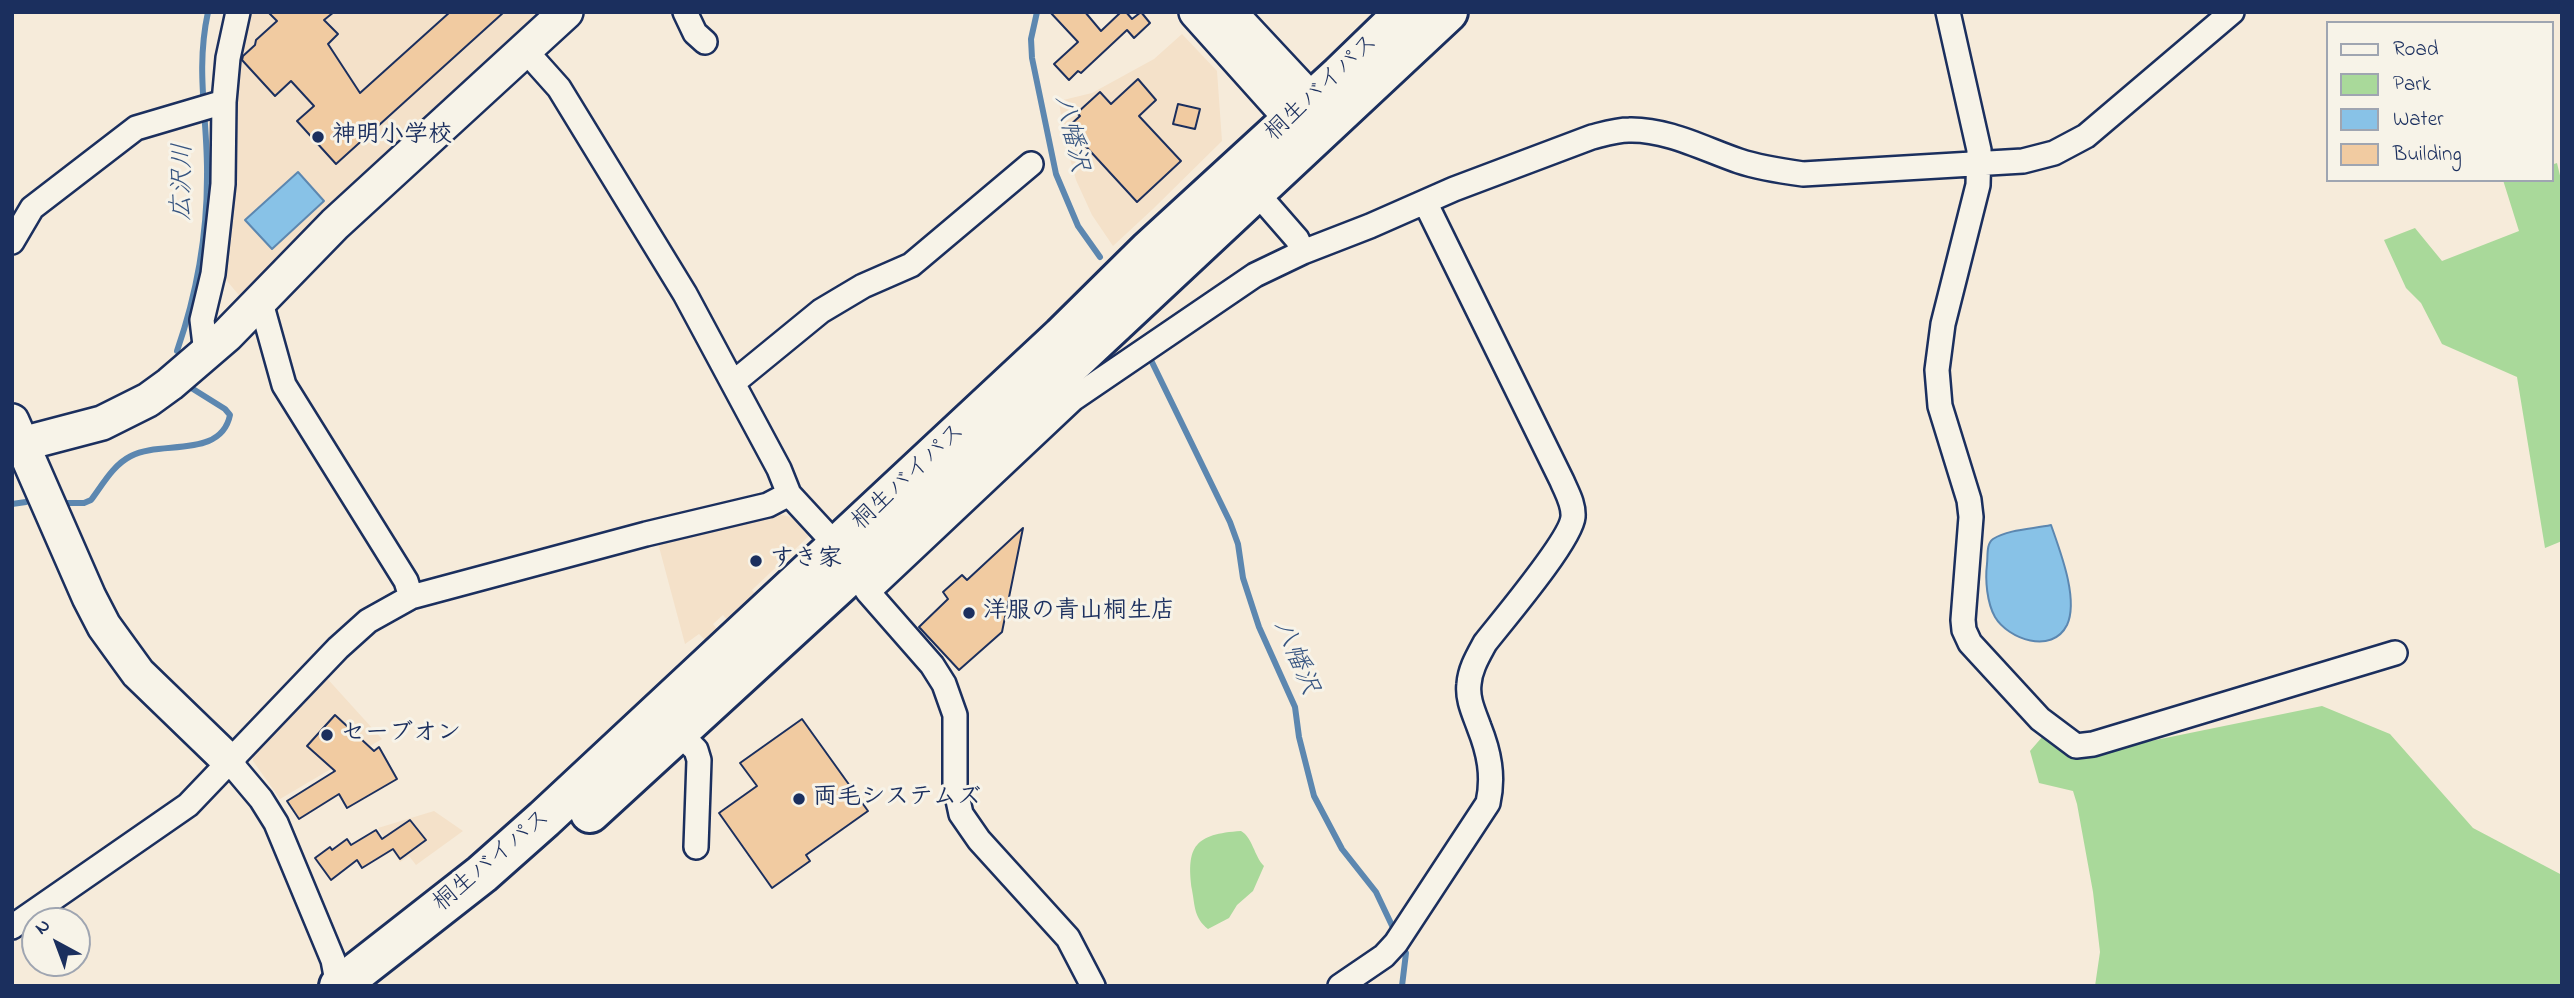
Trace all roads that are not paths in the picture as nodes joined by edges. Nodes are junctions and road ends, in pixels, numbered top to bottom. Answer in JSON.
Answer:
{"nodes":[{"id":1,"x":238,"y":12,"type":"edge"},
{"id":2,"x":566,"y":12,"type":"edge"},
{"id":3,"x":685,"y":12,"type":"edge"},
{"id":4,"x":1196,"y":12,"type":"edge"},
{"id":5,"x":1229,"y":12,"type":"edge"},
{"id":6,"x":1405,"y":12,"type":"edge"},
{"id":7,"x":1448,"y":12,"type":"edge"},
{"id":8,"x":1948,"y":12,"type":"edge"},
{"id":9,"x":2232,"y":12,"type":"edge"},
{"id":10,"x":705,"y":42,"type":"dead end"},
{"id":11,"x":525,"y":50,"type":"junction"},
{"id":12,"x":208,"y":106,"type":"junction"},
{"id":13,"x":1308,"y":117,"type":"junction"},
{"id":14,"x":1031,"y":164,"type":"dead end"},
{"id":15,"x":1979,"y":164,"type":"junction"},
{"id":16,"x":1256,"y":192,"type":"junction"},
{"id":17,"x":1425,"y":202,"type":"junction"},
{"id":18,"x":12,"y":242,"type":"edge"},
{"id":19,"x":1303,"y":252,"type":"junction"},
{"id":20,"x":260,"y":299,"type":"junction"},
{"id":21,"x":209,"y":351,"type":"junction"},
{"id":22,"x":733,"y":383,"type":"junction"},
{"id":23,"x":17,"y":433,"type":"edge"},
{"id":24,"x":789,"y":494,"type":"junction"},
{"id":25,"x":853,"y":570,"type":"junction"},
{"id":26,"x":411,"y":597,"type":"junction"},
{"id":27,"x":2395,"y":653,"type":"dead end"},
{"id":28,"x":679,"y":733,"type":"junction"},
{"id":29,"x":229,"y":761,"type":"junction"},
{"id":30,"x":696,"y":847,"type":"dead end"},
{"id":31,"x":12,"y":927,"type":"edge"},
{"id":32,"x":356,"y":981,"type":"edge"},
{"id":33,"x":1093,"y":986,"type":"edge"},
{"id":34,"x":1340,"y":986,"type":"edge"}],
"edges":[{"from":1,"to":12,"type":"street"},
{"from":2,"to":11,"type":"street"},
{"from":3,"to":10,"type":"street"},
{"from":4,"to":13,"type":"street"},
{"from":5,"to":13,"type":"street"},
{"from":6,"to":13,"type":"highway","name":"桐生バイパス"},
{"from":7,"to":13,"type":"highway","name":"桐生バイパス"},
{"from":8,"to":15,"type":"street"},
{"from":9,"to":15,"type":"street"},
{"from":11,"to":20,"type":"street"},
{"from":11,"to":22,"type":"street"},
{"from":12,"to":18,"type":"street"},
{"from":12,"to":21,"type":"street"},
{"from":13,"to":16,"type":"highway","name":"桐生バイパス"},
{"from":13,"to":25,"type":"highway","name":"桐生バイパス"},
{"from":14,"to":22,"type":"street"},
{"from":15,"to":17,"type":"street"},
{"from":15,"to":27,"type":"street"},
{"from":16,"to":19,"type":"street"},
{"from":16,"to":25,"type":"highway","name":"桐生バイパス"},
{"from":17,"to":19,"type":"street"},
{"from":17,"to":34,"type":"street"},
{"from":19,"to":25,"type":"street"},
{"from":20,"to":21,"type":"street"},
{"from":20,"to":26,"type":"street"},
{"from":21,"to":23,"type":"street"},
{"from":22,"to":24,"type":"street"},
{"from":23,"to":29,"type":"street"},
{"from":24,"to":25,"type":"street"},
{"from":24,"to":26,"type":"street"},
{"from":25,"to":28,"type":"highway","name":"桐生バイパス"},
{"from":25,"to":32,"type":"highway","name":"桐生バイパス"},
{"from":25,"to":33,"type":"street"},
{"from":26,"to":29,"type":"street"},
{"from":28,"to":30,"type":"street"},
{"from":28,"to":32,"type":"highway","name":"桐生バイパス"},
{"from":29,"to":31,"type":"street"},
{"from":29,"to":32,"type":"street"}]}
